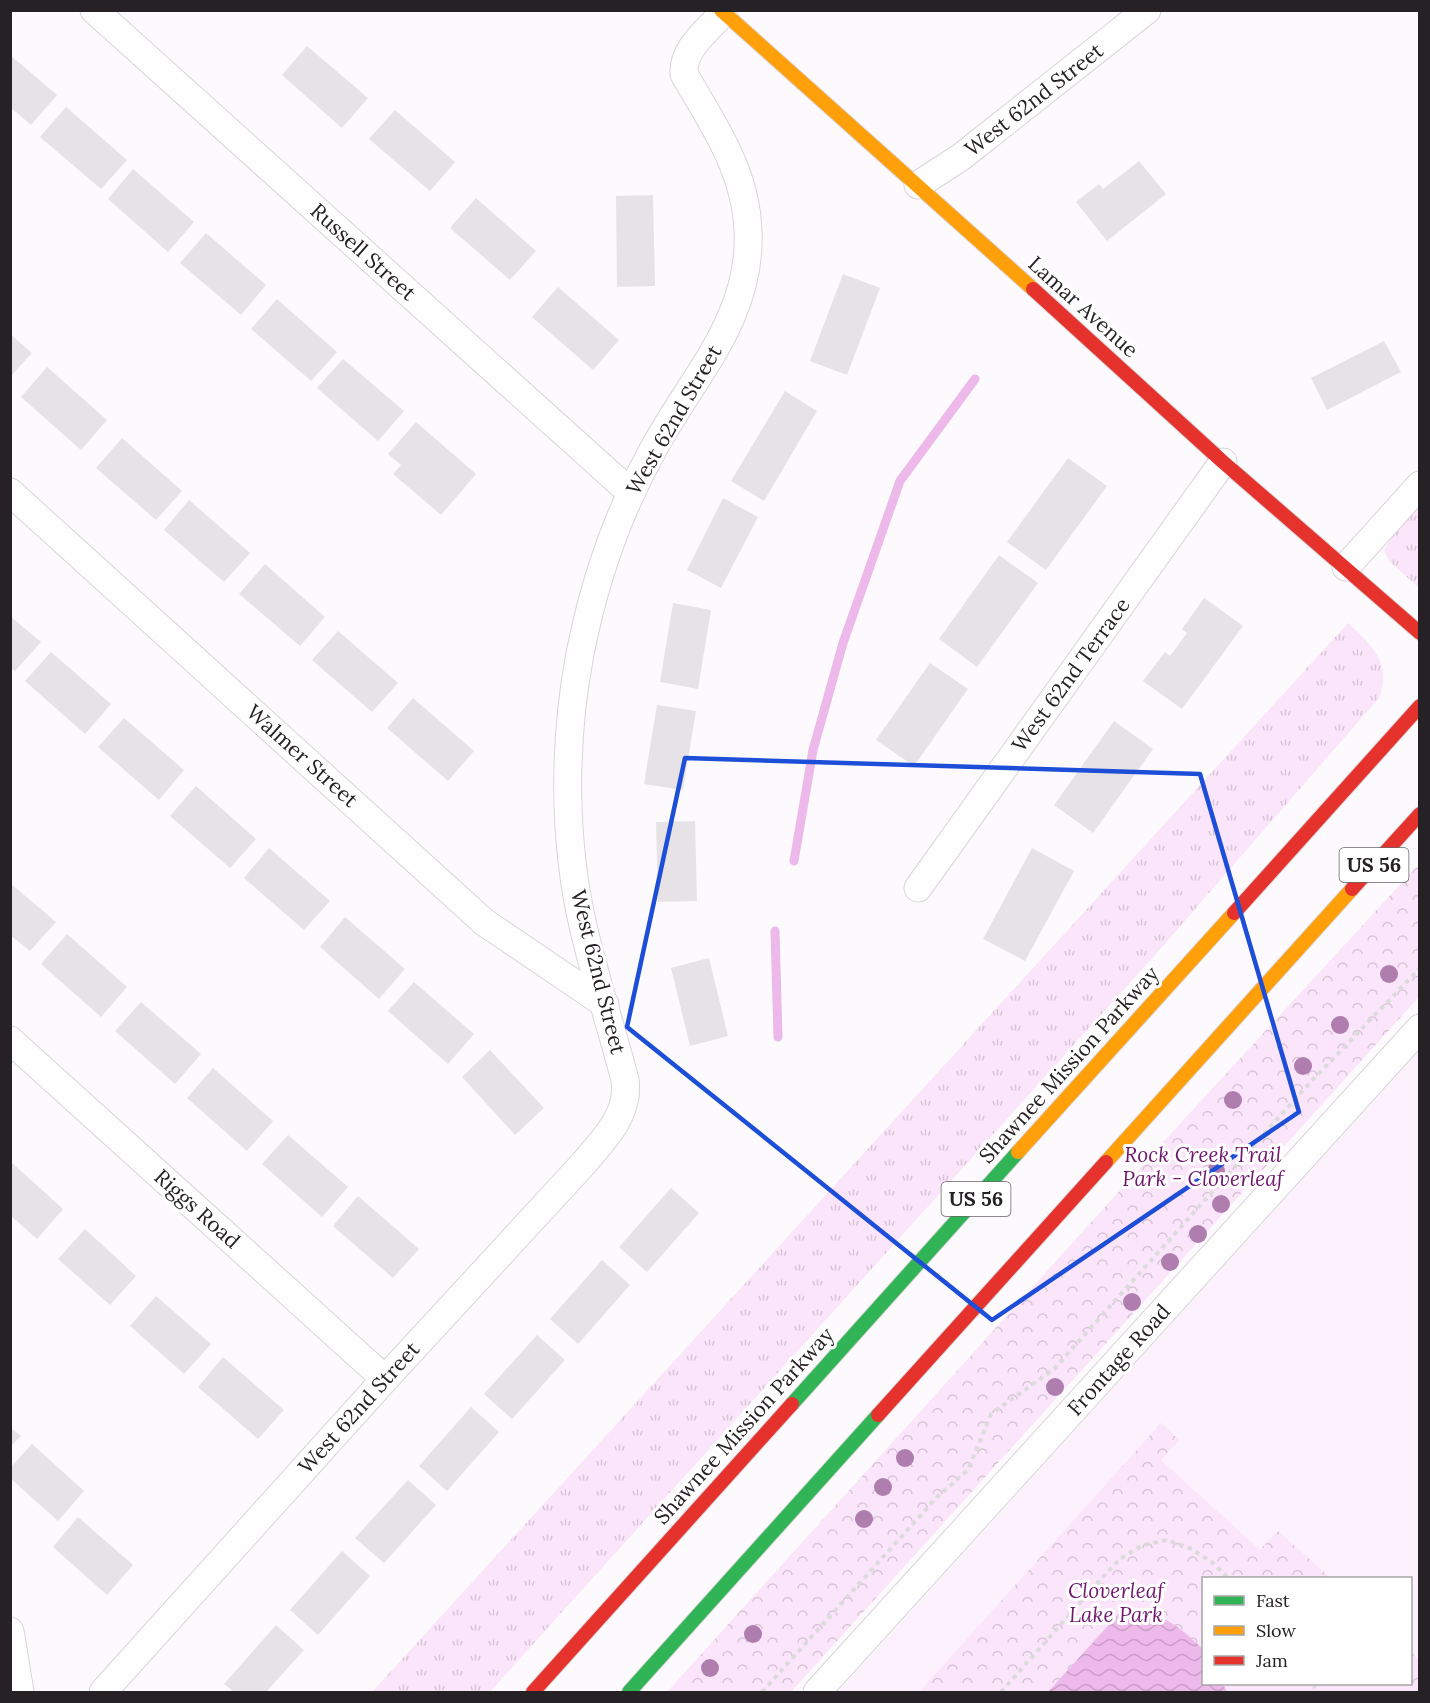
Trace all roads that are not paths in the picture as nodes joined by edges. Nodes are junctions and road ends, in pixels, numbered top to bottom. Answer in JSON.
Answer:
{"nodes":[{"id":1,"x":94,"y":10,"type":"edge"},
{"id":2,"x":1147,"y":10,"type":"edge"},
{"id":3,"x":722,"y":12,"type":"edge"},
{"id":4,"x":918,"y":185,"type":"junction"},
{"id":5,"x":1223,"y":462,"type":"junction"},
{"id":6,"x":1419,"y":485,"type":"edge"},
{"id":7,"x":10,"y":492,"type":"edge"},
{"id":8,"x":631,"y":493,"type":"junction"},
{"id":9,"x":1346,"y":567,"type":"junction"},
{"id":10,"x":1419,"y":633,"type":"edge"},
{"id":11,"x":1419,"y":706,"type":"edge"},
{"id":12,"x":1419,"y":814,"type":"edge"},
{"id":13,"x":918,"y":888,"type":"dead end"},
{"id":14,"x":605,"y":1004,"type":"junction"},
{"id":15,"x":1419,"y":1028,"type":"edge"},
{"id":16,"x":10,"y":1040,"type":"edge"},
{"id":17,"x":385,"y":1379,"type":"junction"},
{"id":18,"x":10,"y":1631,"type":"edge"},
{"id":19,"x":20,"y":1692,"type":"edge"},
{"id":20,"x":103,"y":1692,"type":"edge"},
{"id":21,"x":533,"y":1692,"type":"edge"},
{"id":22,"x":629,"y":1692,"type":"edge"},
{"id":23,"x":818,"y":1692,"type":"edge"}],
"edges":[{"from":1,"to":8,"type":"street","name":"Russell Street"},
{"from":2,"to":4,"type":"street","name":"West 62nd Street"},
{"from":3,"to":4,"type":"main road","name":"Lamar Avenue"},
{"from":3,"to":8,"type":"street","name":"West 62nd Street"},
{"from":4,"to":5,"type":"main road","name":"Lamar Avenue"},
{"from":5,"to":9,"type":"main road","name":"Lamar Avenue"},
{"from":5,"to":13,"type":"street","name":"West 62nd Terrace"},
{"from":6,"to":9,"type":"street"},
{"from":7,"to":14,"type":"street","name":"Walmer Street"},
{"from":8,"to":14,"type":"street","name":"West 62nd Street"},
{"from":9,"to":10,"type":"main road","name":"Lamar Avenue"},
{"from":11,"to":21,"type":"main road","name":"Shawnee Mission Parkway","number":"US 56"},
{"from":12,"to":22,"type":"main road","number":"US 56"},
{"from":14,"to":17,"type":"street","name":"West 62nd Street"},
{"from":15,"to":23,"type":"street","name":"Frontage Road"},
{"from":16,"to":17,"type":"street","name":"Riggs Road"},
{"from":17,"to":20,"type":"street","name":"West 62nd Street"},
{"from":18,"to":19,"type":"street"}]}
